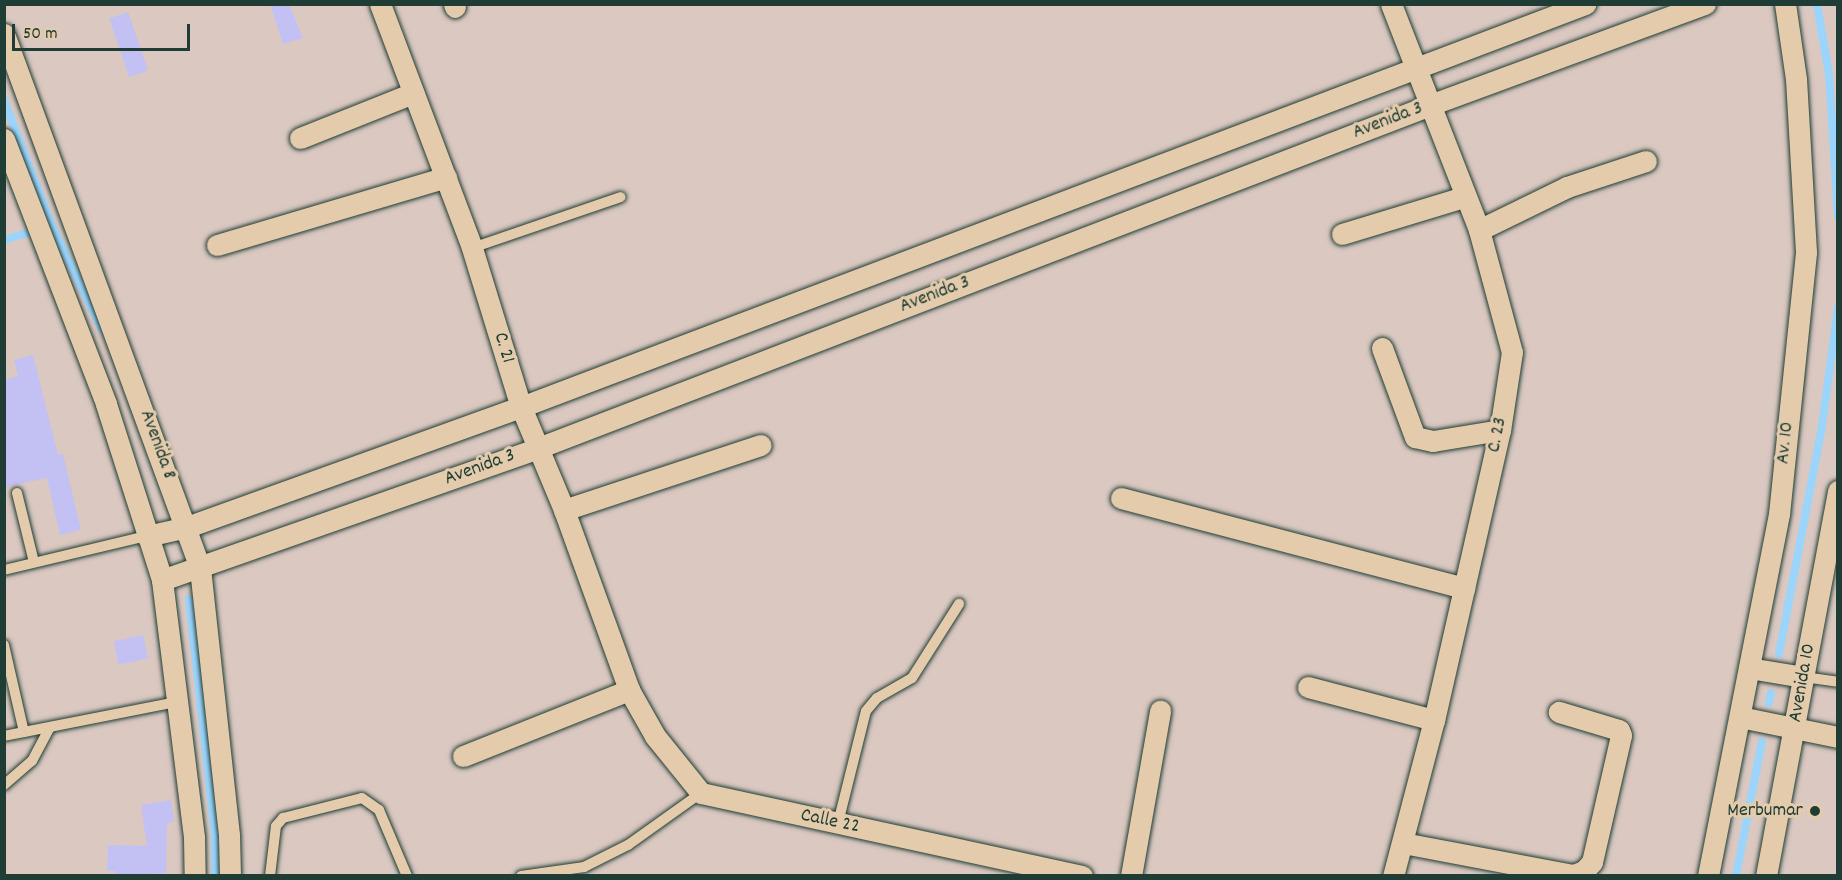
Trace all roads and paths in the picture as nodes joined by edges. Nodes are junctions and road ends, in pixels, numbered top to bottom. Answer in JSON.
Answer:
{"nodes":[{"id":1,"x":380,"y":4,"type":"edge"},
{"id":2,"x":1391,"y":4,"type":"edge"},
{"id":3,"x":1585,"y":4,"type":"edge"},
{"id":4,"x":1705,"y":4,"type":"edge"},
{"id":5,"x":1785,"y":4,"type":"edge"},
{"id":6,"x":4,"y":34,"type":"edge"},
{"id":7,"x":1415,"y":66,"type":"junction"},
{"id":8,"x":413,"y":93,"type":"junction"},
{"id":9,"x":1430,"y":105,"type":"junction"},
{"id":10,"x":300,"y":138,"type":"dead end"},
{"id":11,"x":4,"y":139,"type":"edge"},
{"id":12,"x":1646,"y":160,"type":"dead end"},
{"id":13,"x":446,"y":177,"type":"junction"},
{"id":14,"x":621,"y":197,"type":"dead end"},
{"id":15,"x":1464,"y":197,"type":"junction"},
{"id":16,"x":1479,"y":230,"type":"junction"},
{"id":17,"x":1342,"y":234,"type":"dead end"},
{"id":18,"x":217,"y":245,"type":"dead end"},
{"id":19,"x":472,"y":248,"type":"junction"},
{"id":20,"x":1382,"y":348,"type":"dead end"},
{"id":21,"x":521,"y":407,"type":"junction"},
{"id":22,"x":1500,"y":430,"type":"junction"},
{"id":23,"x":761,"y":445,"type":"dead end"},
{"id":24,"x":537,"y":448,"type":"junction"},
{"id":25,"x":1838,"y":491,"type":"edge"},
{"id":26,"x":17,"y":493,"type":"dead end"},
{"id":27,"x":1121,"y":498,"type":"dead end"},
{"id":28,"x":564,"y":510,"type":"junction"},
{"id":29,"x":187,"y":527,"type":"junction"},
{"id":30,"x":147,"y":536,"type":"junction"},
{"id":31,"x":34,"y":562,"type":"junction"},
{"id":32,"x":200,"y":568,"type":"junction"},
{"id":33,"x":4,"y":570,"type":"edge"},
{"id":34,"x":162,"y":580,"type":"junction"},
{"id":35,"x":1464,"y":588,"type":"junction"},
{"id":36,"x":959,"y":604,"type":"dead end"},
{"id":37,"x":4,"y":645,"type":"edge"},
{"id":38,"x":1749,"y":668,"type":"junction"},
{"id":39,"x":1804,"y":677,"type":"junction"},
{"id":40,"x":1838,"y":682,"type":"edge"},
{"id":41,"x":1308,"y":687,"type":"dead end"},
{"id":42,"x":629,"y":690,"type":"junction"},
{"id":43,"x":177,"y":702,"type":"junction"},
{"id":44,"x":1160,"y":711,"type":"dead end"},
{"id":45,"x":1559,"y":712,"type":"dead end"},
{"id":46,"x":1740,"y":717,"type":"junction"},
{"id":47,"x":1434,"y":720,"type":"junction"},
{"id":48,"x":50,"y":727,"type":"junction"},
{"id":49,"x":1795,"y":728,"type":"junction"},
{"id":50,"x":24,"y":732,"type":"junction"},
{"id":51,"x":4,"y":736,"type":"edge"},
{"id":52,"x":1838,"y":737,"type":"edge"},
{"id":53,"x":463,"y":756,"type":"dead end"},
{"id":54,"x":4,"y":785,"type":"edge"},
{"id":55,"x":701,"y":793,"type":"junction"},
{"id":56,"x":838,"y":823,"type":"junction"},
{"id":57,"x":1403,"y":843,"type":"junction"},
{"id":58,"x":1016,"y":869,"type":"edge"},
{"id":59,"x":195,"y":876,"type":"edge"},
{"id":60,"x":230,"y":876,"type":"edge"},
{"id":61,"x":270,"y":876,"type":"edge"},
{"id":62,"x":406,"y":876,"type":"edge"},
{"id":63,"x":521,"y":876,"type":"edge"},
{"id":64,"x":1082,"y":876,"type":"edge"},
{"id":65,"x":1131,"y":876,"type":"edge"},
{"id":66,"x":1393,"y":876,"type":"edge"},
{"id":67,"x":1708,"y":876,"type":"edge"},
{"id":68,"x":1766,"y":876,"type":"edge"}],
"edges":[{"from":1,"to":8,"type":"street","name":"C. 21"},
{"from":2,"to":7,"type":"street","name":"C. 23"},
{"from":3,"to":7,"type":"street"},
{"from":4,"to":9,"type":"street","name":"Avenida 3"},
{"from":5,"to":38,"type":"street","name":"Av. 10"},
{"from":6,"to":29,"type":"street","name":"Avenida 8"},
{"from":7,"to":9,"type":"street","name":"C. 23"},
{"from":7,"to":21,"type":"street"},
{"from":8,"to":10,"type":"street"},
{"from":8,"to":13,"type":"street","name":"C. 21"},
{"from":9,"to":15,"type":"street","name":"C. 23"},
{"from":9,"to":24,"type":"street","name":"Avenida 3"},
{"from":11,"to":30,"type":"street","name":"Avenida 8"},
{"from":12,"to":16,"type":"street"},
{"from":13,"to":18,"type":"street"},
{"from":13,"to":19,"type":"street","name":"C. 21"},
{"from":14,"to":19,"type":"lane"},
{"from":15,"to":16,"type":"street","name":"C. 23"},
{"from":15,"to":17,"type":"street"},
{"from":16,"to":22,"type":"street","name":"C. 23"},
{"from":19,"to":21,"type":"street","name":"C. 21"},
{"from":20,"to":22,"type":"street"},
{"from":21,"to":24,"type":"street","name":"C. 21"},
{"from":21,"to":29,"type":"street"},
{"from":22,"to":35,"type":"street","name":"C. 23"},
{"from":23,"to":28,"type":"street"},
{"from":24,"to":28,"type":"street","name":"C. 21"},
{"from":24,"to":32,"type":"street","name":"Avenida 3"},
{"from":25,"to":39,"type":"street","name":"Avenida 10"},
{"from":26,"to":31,"type":"lane"},
{"from":27,"to":35,"type":"street"},
{"from":28,"to":42,"type":"street","name":"C. 21"},
{"from":29,"to":30,"type":"street"},
{"from":29,"to":32,"type":"street","name":"Avenida 8"},
{"from":30,"to":31,"type":"lane"},
{"from":30,"to":34,"type":"street","name":"Avenida 8"},
{"from":31,"to":33,"type":"lane"},
{"from":32,"to":34,"type":"street","name":"Avenida 3"},
{"from":32,"to":60,"type":"street","name":"Avenida 8"},
{"from":34,"to":43,"type":"street","name":"Avenida 8"},
{"from":35,"to":47,"type":"street","name":"C. 23"},
{"from":36,"to":56,"type":"lane"},
{"from":37,"to":50,"type":"lane"},
{"from":38,"to":39,"type":"street"},
{"from":38,"to":46,"type":"street","name":"Av. 10"},
{"from":39,"to":40,"type":"lane"},
{"from":39,"to":49,"type":"street","name":"Avenida 10"},
{"from":41,"to":47,"type":"street"},
{"from":42,"to":53,"type":"street"},
{"from":42,"to":55,"type":"street"},
{"from":43,"to":48,"type":"lane"},
{"from":43,"to":59,"type":"street","name":"Avenida 8"},
{"from":44,"to":65,"type":"street"},
{"from":45,"to":57,"type":"street"},
{"from":46,"to":49,"type":"street"},
{"from":46,"to":67,"type":"street","name":"Av. 10"},
{"from":47,"to":57,"type":"street","name":"C. 23"},
{"from":48,"to":50,"type":"lane"},
{"from":48,"to":54,"type":"lane"},
{"from":49,"to":52,"type":"street"},
{"from":49,"to":68,"type":"street","name":"Avenida 10"},
{"from":50,"to":51,"type":"lane"},
{"from":55,"to":56,"type":"street","name":"Calle 22"},
{"from":55,"to":63,"type":"lane"},
{"from":56,"to":58,"type":"street","name":"Calle 22"},
{"from":57,"to":66,"type":"street","name":"C. 23"},
{"from":58,"to":64,"type":"street","name":"Calle 22"},
{"from":61,"to":62,"type":"lane"}]}
